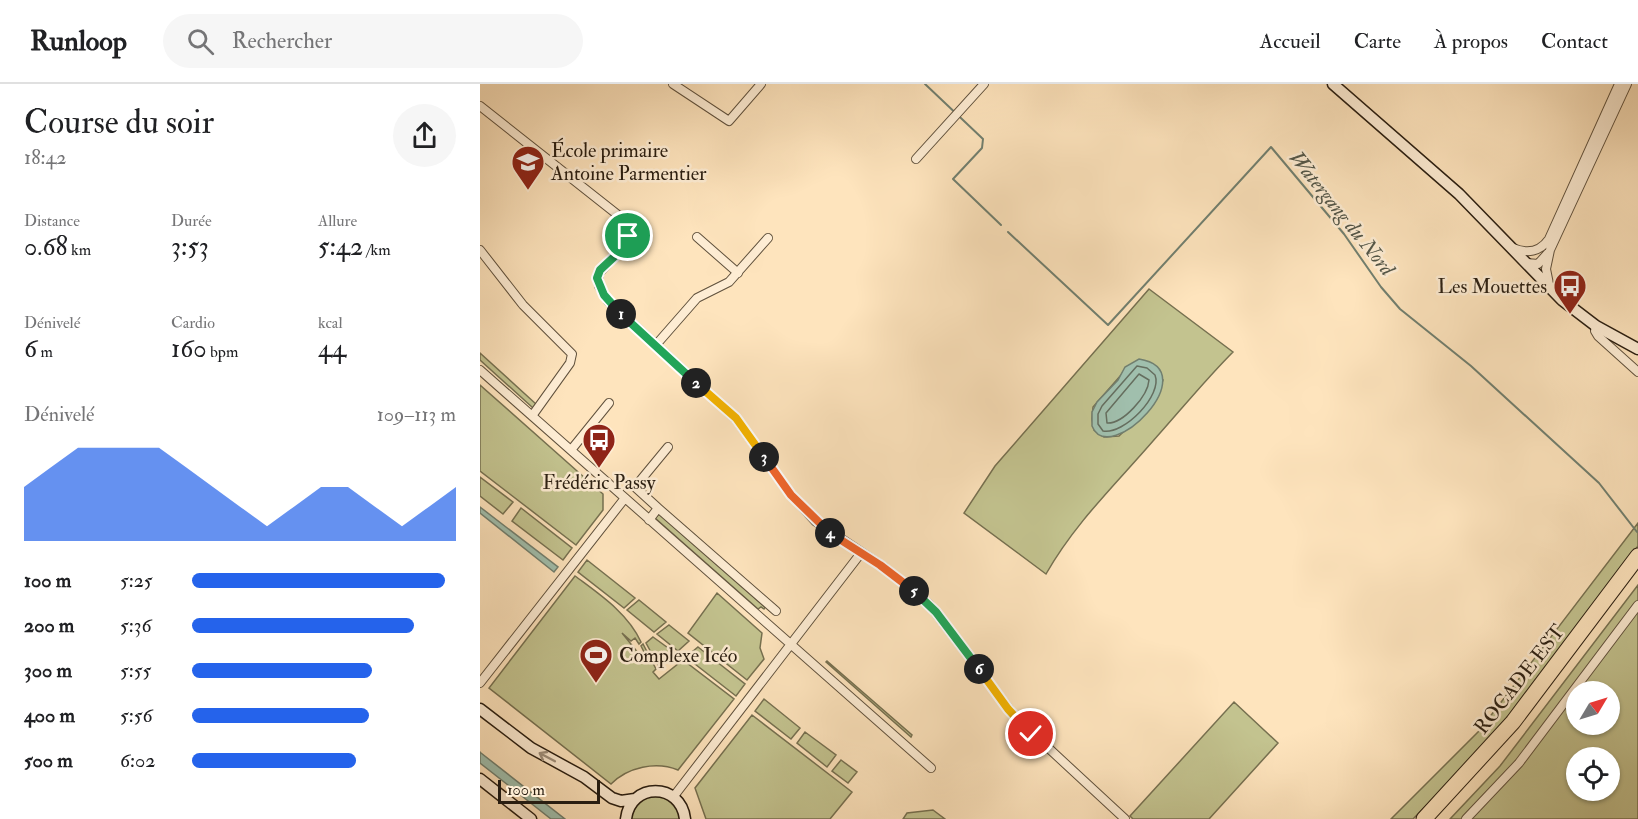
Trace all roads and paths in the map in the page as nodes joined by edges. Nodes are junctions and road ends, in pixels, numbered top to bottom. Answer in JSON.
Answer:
{"nodes":[{"id":1,"x":673,"y":84,"type":"edge"},
{"id":2,"x":761,"y":84,"type":"edge"},
{"id":3,"x":984,"y":84,"type":"edge"},
{"id":4,"x":1333,"y":84,"type":"edge"},
{"id":5,"x":1619,"y":84,"type":"edge"},
{"id":6,"x":1627,"y":84,"type":"edge"},
{"id":7,"x":480,"y":106,"type":"edge"},
{"id":8,"x":916,"y":159,"type":"dead end"},
{"id":9,"x":697,"y":237,"type":"dead end"},
{"id":10,"x":768,"y":238,"type":"dead end"},
{"id":11,"x":1509,"y":246,"type":"junction"},
{"id":12,"x":1546,"y":248,"type":"junction"},
{"id":13,"x":480,"y":250,"type":"edge"},
{"id":14,"x":1523,"y":261,"type":"junction"},
{"id":15,"x":1535,"y":265,"type":"junction"},
{"id":16,"x":738,"y":273,"type":"junction"},
{"id":17,"x":1538,"y":277,"type":"junction"},
{"id":18,"x":1552,"y":291,"type":"junction"},
{"id":19,"x":1596,"y":326,"type":"junction"},
{"id":20,"x":655,"y":346,"type":"junction"},
{"id":21,"x":1638,"y":350,"type":"edge"},
{"id":22,"x":480,"y":370,"type":"edge"},
{"id":23,"x":1638,"y":372,"type":"edge"},
{"id":24,"x":609,"y":403,"type":"dead end"},
{"id":25,"x":532,"y":416,"type":"junction"},
{"id":26,"x":668,"y":447,"type":"dead end"},
{"id":27,"x":571,"y":450,"type":"junction"},
{"id":28,"x":625,"y":498,"type":"junction"},
{"id":29,"x":658,"y":508,"type":"junction"},
{"id":30,"x":649,"y":520,"type":"junction"},
{"id":31,"x":861,"y":553,"type":"junction"},
{"id":32,"x":1638,"y":556,"type":"edge"},
{"id":33,"x":1638,"y":573,"type":"edge"},
{"id":34,"x":1638,"y":605,"type":"edge"},
{"id":35,"x":761,"y":618,"type":"junction"},
{"id":36,"x":790,"y":644,"type":"junction"},
{"id":37,"x":480,"y":683,"type":"edge"},
{"id":38,"x":480,"y":710,"type":"edge"},
{"id":39,"x":931,"y":768,"type":"dead end"},
{"id":40,"x":480,"y":779,"type":"edge"},
{"id":41,"x":674,"y":796,"type":"junction"},
{"id":42,"x":635,"y":799,"type":"junction"},
{"id":43,"x":531,"y":819,"type":"edge"},
{"id":44,"x":626,"y":819,"type":"edge"},
{"id":45,"x":685,"y":819,"type":"edge"},
{"id":46,"x":1125,"y":819,"type":"edge"},
{"id":47,"x":1424,"y":819,"type":"edge"},
{"id":48,"x":1438,"y":819,"type":"edge"},
{"id":49,"x":1466,"y":819,"type":"edge"}],
"edges":[{"from":1,"to":2,"type":"street"},
{"from":3,"to":8,"type":"street"},
{"from":4,"to":11,"type":"main road"},
{"from":5,"to":12,"type":"street"},
{"from":6,"to":12,"type":"street"},
{"from":7,"to":20,"type":"street"},
{"from":9,"to":16,"type":"street"},
{"from":10,"to":16,"type":"street"},
{"from":11,"to":12,"type":"street"},
{"from":11,"to":14,"type":"main road"},
{"from":12,"to":15,"type":"street"},
{"from":12,"to":18,"type":"street"},
{"from":13,"to":25,"type":"street"},
{"from":14,"to":15,"type":"street"},
{"from":14,"to":17,"type":"main road"},
{"from":15,"to":17,"type":"street"},
{"from":16,"to":20,"type":"street"},
{"from":17,"to":18,"type":"main road"},
{"from":18,"to":19,"type":"main road"},
{"from":19,"to":21,"type":"main road"},
{"from":19,"to":23,"type":"street"},
{"from":20,"to":31,"type":"street"},
{"from":22,"to":25,"type":"street"},
{"from":24,"to":27,"type":"street"},
{"from":25,"to":27,"type":"street"},
{"from":26,"to":29,"type":"street"},
{"from":27,"to":28,"type":"street"},
{"from":28,"to":30,"type":"street"},
{"from":28,"to":37,"type":"street"},
{"from":29,"to":30,"type":"street"},
{"from":29,"to":35,"type":"street"},
{"from":30,"to":35,"type":"street"},
{"from":31,"to":36,"type":"street"},
{"from":31,"to":46,"type":"street"},
{"from":32,"to":47,"type":"highway","name":"ROCADE EST"},
{"from":33,"to":48,"type":"highway","name":"ROCADE EST"},
{"from":34,"to":49,"type":"street"},
{"from":35,"to":36,"type":"street"},
{"from":36,"to":39,"type":"street"},
{"from":36,"to":41,"type":"street"},
{"from":42,"to":38,"type":"main road","one_way":true},
{"from":40,"to":43,"type":"main road"},
{"from":41,"to":42,"type":"main road"},
{"from":41,"to":45,"type":"main road"},
{"from":42,"to":44,"type":"main road"}]}
